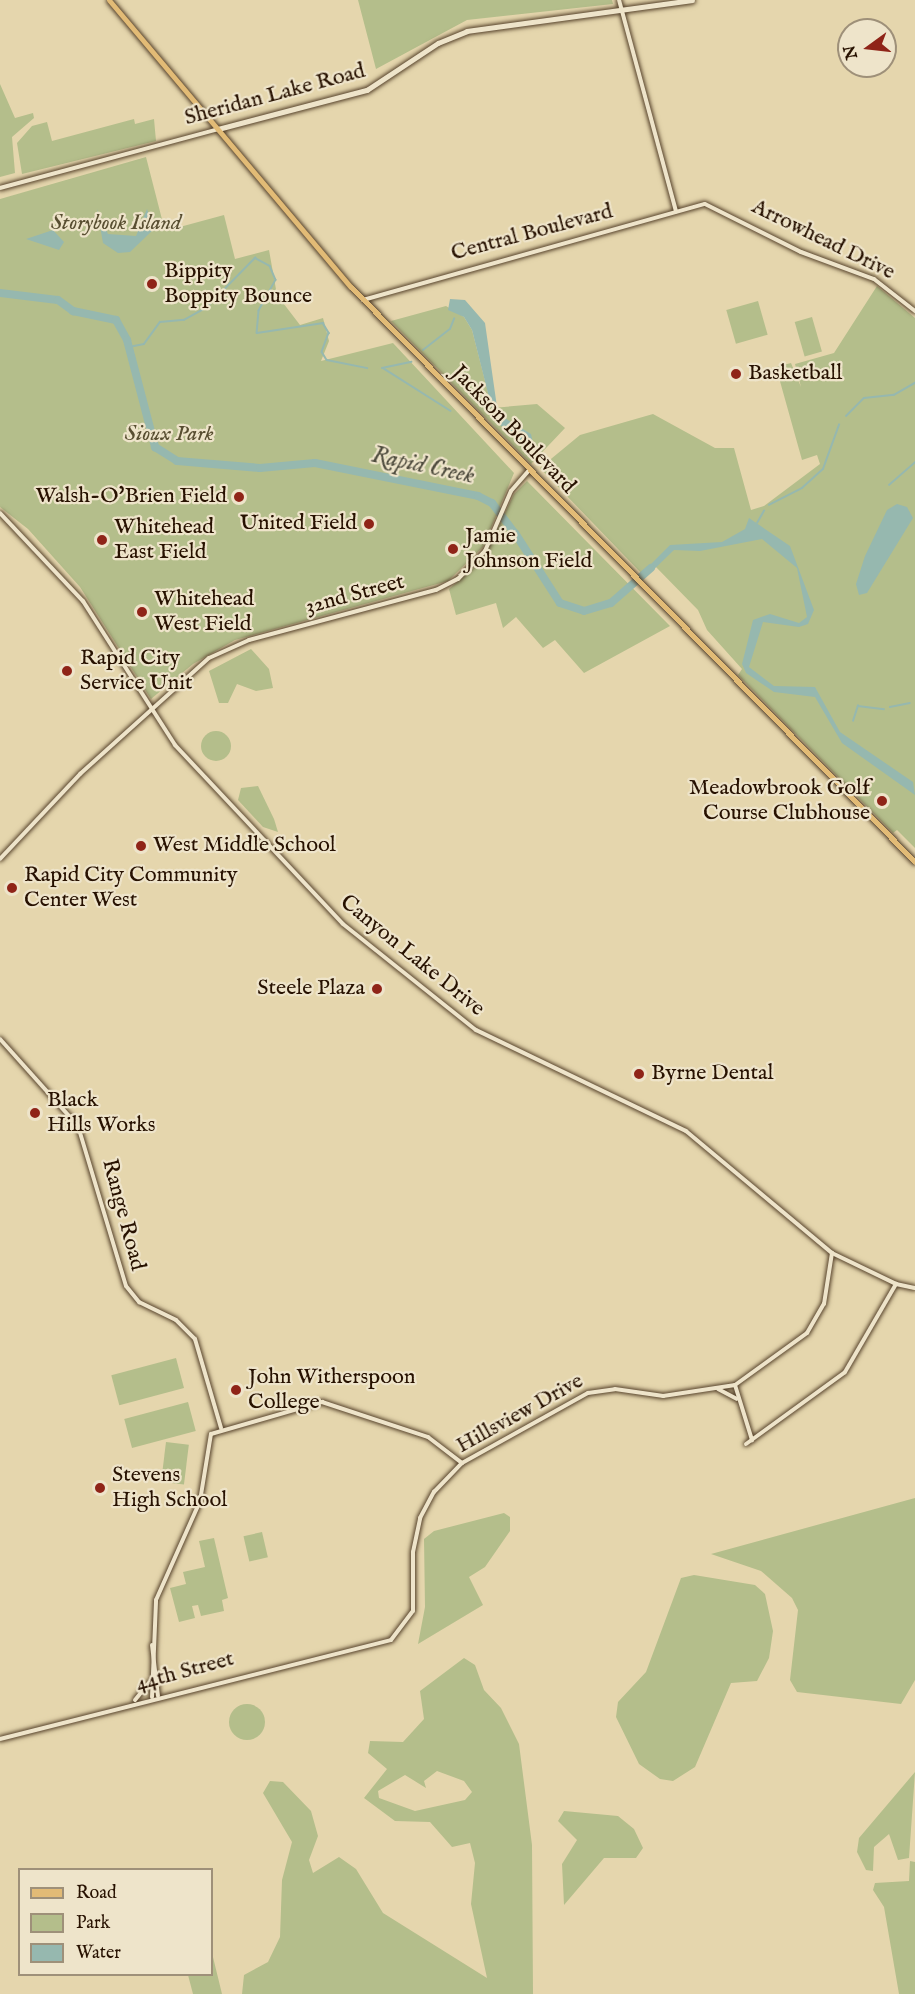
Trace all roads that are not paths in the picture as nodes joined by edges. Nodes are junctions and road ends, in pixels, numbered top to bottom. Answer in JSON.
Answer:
{"nodes":[{"id":1,"x":109,"y":0,"type":"edge"},
{"id":2,"x":619,"y":0,"type":"edge"},
{"id":3,"x":692,"y":0,"type":"edge"},
{"id":4,"x":622,"y":13,"type":"junction"},
{"id":5,"x":218,"y":129,"type":"junction"},
{"id":6,"x":0,"y":188,"type":"edge"},
{"id":7,"x":712,"y":205,"type":"joint"},
{"id":8,"x":676,"y":211,"type":"junction"},
{"id":9,"x":363,"y":300,"type":"junction"},
{"id":10,"x":915,"y":311,"type":"edge"},
{"id":11,"x":530,"y":470,"type":"junction"},
{"id":12,"x":0,"y":513,"type":"edge"},
{"id":13,"x":148,"y":709,"type":"junction"},
{"id":14,"x":0,"y":859,"type":"edge"},
{"id":15,"x":915,"y":862,"type":"edge"},
{"id":16,"x":0,"y":1039,"type":"edge"},
{"id":17,"x":832,"y":1253,"type":"junction"},
{"id":18,"x":896,"y":1284,"type":"junction"},
{"id":19,"x":915,"y":1288,"type":"edge"},
{"id":20,"x":735,"y":1385,"type":"junction"},
{"id":21,"x":711,"y":1388,"type":"junction"},
{"id":22,"x":738,"y":1400,"type":"junction"},
{"id":23,"x":222,"y":1429,"type":"junction"},
{"id":24,"x":752,"y":1440,"type":"junction"},
{"id":25,"x":746,"y":1444,"type":"dead end"},
{"id":26,"x":462,"y":1463,"type":"junction"},
{"id":27,"x":381,"y":1644,"type":"joint"},
{"id":28,"x":152,"y":1645,"type":"junction"},
{"id":29,"x":149,"y":1682,"type":"junction"},
{"id":30,"x":158,"y":1696,"type":"junction"},
{"id":31,"x":152,"y":1697,"type":"junction"},
{"id":32,"x":120,"y":1706,"type":"junction"},
{"id":33,"x":0,"y":1740,"type":"edge"}],
"edges":[{"from":1,"to":5,"type":"main road","name":"Jackson Boulevard"},
{"from":2,"to":4,"type":"street"},
{"from":3,"to":4,"type":"main road","name":"Sheridan Lake Road"},
{"from":4,"to":5,"type":"main road","name":"Sheridan Lake Road"},
{"from":4,"to":8,"type":"street"},
{"from":5,"to":6,"type":"street","name":"Sheridan Lake Road"},
{"from":5,"to":9,"type":"main road","name":"Jackson Boulevard"},
{"from":7,"to":8,"type":"street","name":"Central Boulevard"},
{"from":7,"to":10,"type":"street","name":"Arrowhead Drive"},
{"from":8,"to":9,"type":"street","name":"Central Boulevard"},
{"from":9,"to":11,"type":"main road","name":"Jackson Boulevard"},
{"from":11,"to":13,"type":"street","name":"32nd Street"},
{"from":11,"to":15,"type":"main road","name":"Jackson Boulevard"},
{"from":12,"to":13,"type":"street","name":"Canyon Lake Drive"},
{"from":13,"to":14,"type":"street","name":"32nd Street"},
{"from":13,"to":17,"type":"street","name":"Canyon Lake Drive"},
{"from":16,"to":23,"type":"street","name":"Range Road"},
{"from":17,"to":18,"type":"street","name":"Canyon Lake Drive"},
{"from":17,"to":20,"type":"street","name":"Hillsview Drive"},
{"from":18,"to":19,"type":"street","name":"Canyon Lake Drive"},
{"from":18,"to":24,"type":"street"},
{"from":20,"to":21,"type":"street","name":"Hillsview Drive"},
{"from":20,"to":22,"type":"street"},
{"from":21,"to":22,"type":"street"},
{"from":21,"to":26,"type":"street","name":"Hillsview Drive"},
{"from":22,"to":24,"type":"street"},
{"from":23,"to":26,"type":"street"},
{"from":23,"to":28,"type":"street"},
{"from":24,"to":25,"type":"street"},
{"from":26,"to":27,"type":"street","name":"Hillsview Drive"},
{"from":27,"to":30,"type":"street","name":"44th Street"},
{"from":28,"to":29,"type":"street"},
{"from":28,"to":30,"type":"street"},
{"from":29,"to":31,"type":"street"},
{"from":29,"to":32,"type":"street"},
{"from":30,"to":31,"type":"street","name":"44th Street"},
{"from":31,"to":32,"type":"street","name":"44th Street"},
{"from":32,"to":33,"type":"street","name":"44th Street"}]}
